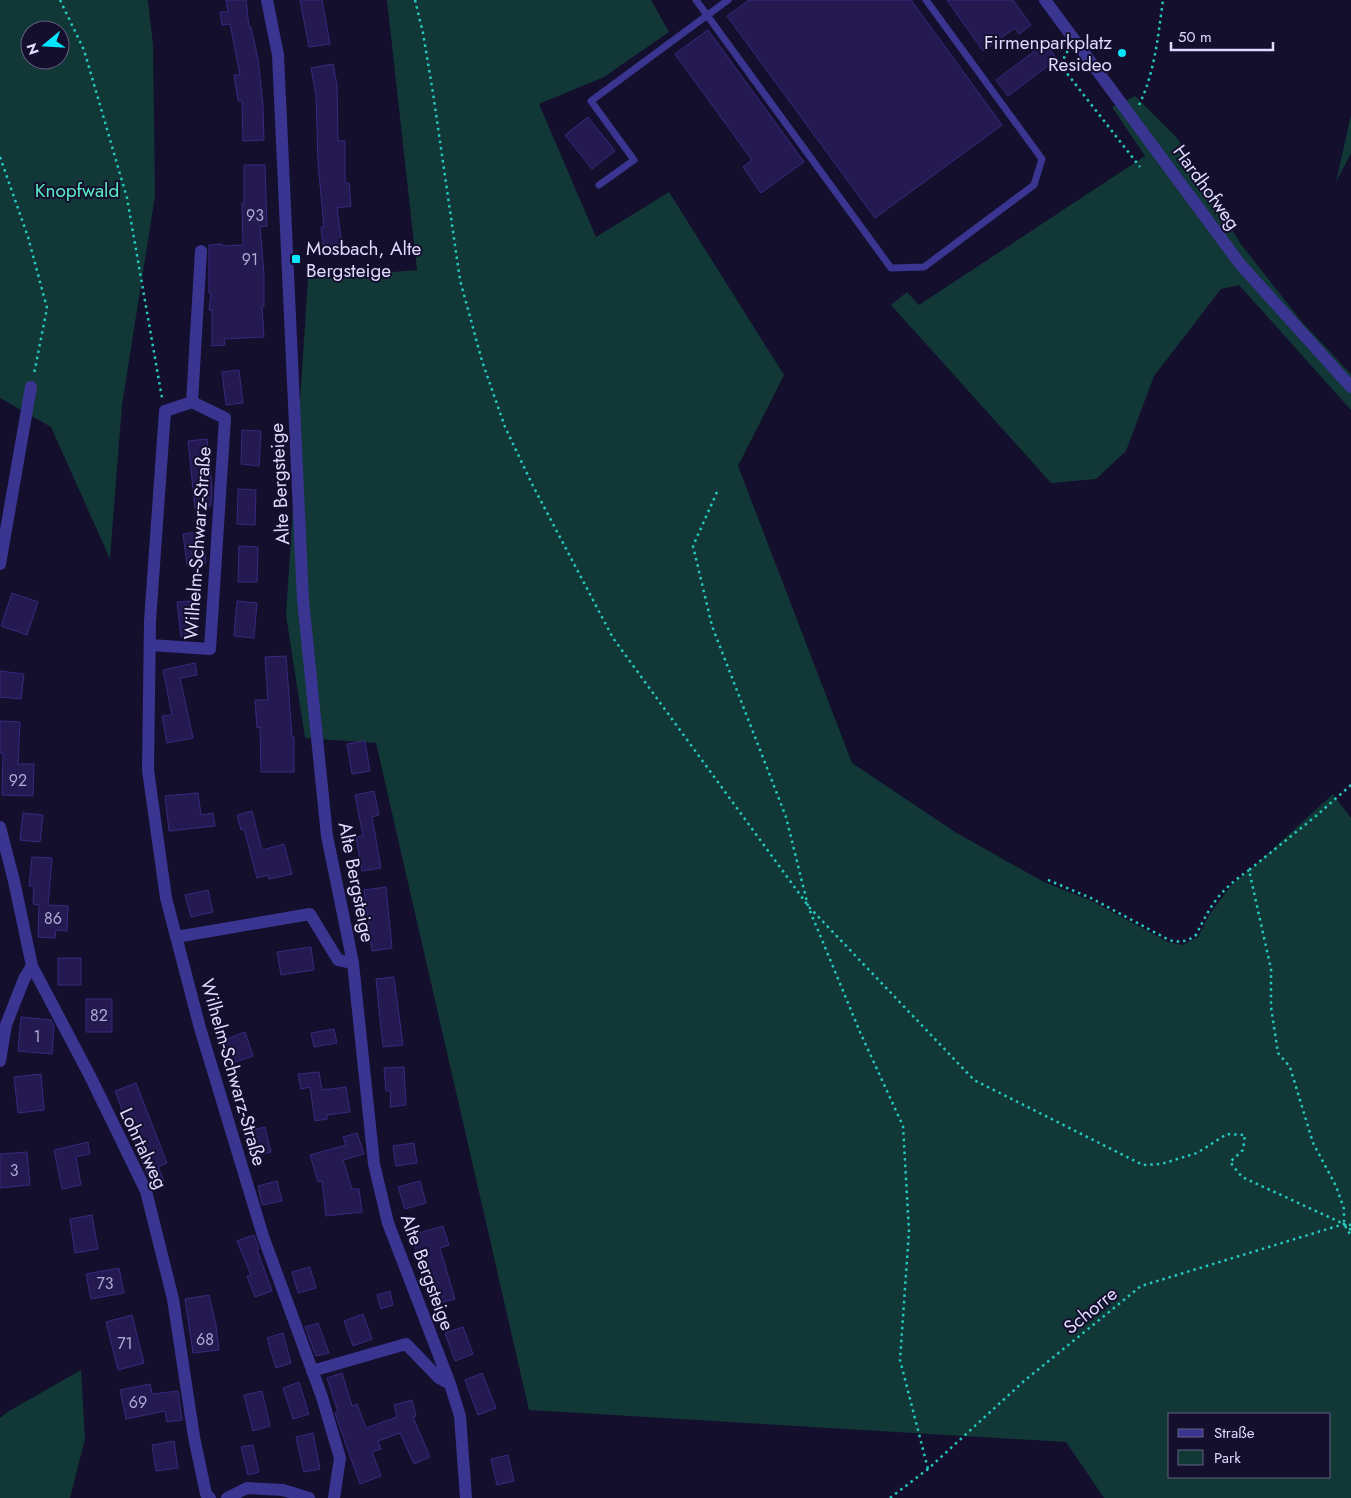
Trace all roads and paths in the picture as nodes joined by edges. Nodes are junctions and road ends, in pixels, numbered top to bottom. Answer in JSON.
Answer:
{"nodes":[{"id":1,"x":60,"y":0,"type":"edge"},
{"id":2,"x":267,"y":0,"type":"edge"},
{"id":3,"x":415,"y":0,"type":"edge"},
{"id":4,"x":696,"y":0,"type":"edge"},
{"id":5,"x":728,"y":0,"type":"edge"},
{"id":6,"x":926,"y":0,"type":"edge"},
{"id":7,"x":1045,"y":0,"type":"edge"},
{"id":8,"x":1163,"y":0,"type":"edge"},
{"id":9,"x":707,"y":15,"type":"junction"},
{"id":10,"x":1077,"y":44,"type":"junction"},
{"id":11,"x":1132,"y":119,"type":"junction"},
{"id":12,"x":0,"y":157,"type":"edge"},
{"id":13,"x":1140,"y":167,"type":"dead end"},
{"id":14,"x":600,"y":185,"type":"dead end"},
{"id":15,"x":201,"y":251,"type":"dead end"},
{"id":16,"x":31,"y":387,"type":"joint"},
{"id":17,"x":1351,"y":387,"type":"edge"},
{"id":18,"x":192,"y":402,"type":"junction"},
{"id":19,"x":165,"y":412,"type":"junction"},
{"id":20,"x":717,"y":492,"type":"dead end"},
{"id":21,"x":0,"y":564,"type":"edge"},
{"id":22,"x":150,"y":645,"type":"junction"},
{"id":23,"x":1351,"y":785,"type":"edge"},
{"id":24,"x":0,"y":827,"type":"edge"},
{"id":25,"x":1249,"y":870,"type":"junction"},
{"id":26,"x":1048,"y":880,"type":"dead end"},
{"id":27,"x":809,"y":907,"type":"junction"},
{"id":28,"x":176,"y":937,"type":"junction"},
{"id":29,"x":353,"y":963,"type":"junction"},
{"id":30,"x":32,"y":966,"type":"junction"},
{"id":31,"x":0,"y":1061,"type":"edge"},
{"id":32,"x":1344,"y":1224,"type":"junction"},
{"id":33,"x":1351,"y":1225,"type":"edge"},
{"id":34,"x":1351,"y":1230,"type":"edge"},
{"id":35,"x":1351,"y":1236,"type":"edge"},
{"id":36,"x":312,"y":1371,"type":"junction"},
{"id":37,"x":450,"y":1384,"type":"junction"},
{"id":38,"x":928,"y":1469,"type":"junction"},
{"id":39,"x":210,"y":1498,"type":"edge"},
{"id":40,"x":227,"y":1498,"type":"edge"},
{"id":41,"x":309,"y":1498,"type":"edge"},
{"id":42,"x":334,"y":1498,"type":"edge"},
{"id":43,"x":466,"y":1498,"type":"edge"},
{"id":44,"x":890,"y":1498,"type":"edge"}],
"edges":[{"from":1,"to":19,"type":"path"},
{"from":2,"to":29,"type":"street","name":"Alte Bergsteige"},
{"from":3,"to":27,"type":"path"},
{"from":4,"to":9,"type":"lane"},
{"from":5,"to":9,"type":"lane"},
{"from":6,"to":9,"type":"lane"},
{"from":7,"to":10,"type":"street","name":"Hardhofweg"},
{"from":8,"to":11,"type":"path"},
{"from":9,"to":14,"type":"lane"},
{"from":10,"to":11,"type":"street","name":"Hardhofweg"},
{"from":10,"to":13,"type":"path"},
{"from":11,"to":17,"type":"street","name":"Hardhofweg"},
{"from":12,"to":16,"type":"path"},
{"from":15,"to":18,"type":"street"},
{"from":16,"to":21,"type":"street"},
{"from":18,"to":19,"type":"street"},
{"from":18,"to":22,"type":"street","name":"Wilhelm-Schwarz-Straße"},
{"from":19,"to":22,"type":"street","name":"Wilhelm-Schwarz-Straße"},
{"from":20,"to":27,"type":"path"},
{"from":22,"to":28,"type":"street","name":"Wilhelm-Schwarz-Straße"},
{"from":23,"to":25,"type":"path"},
{"from":24,"to":30,"type":"street","name":"Lohrtalweg"},
{"from":25,"to":26,"type":"path"},
{"from":25,"to":32,"type":"path"},
{"from":27,"to":32,"type":"path"},
{"from":27,"to":38,"type":"path"},
{"from":28,"to":29,"type":"street","name":"Alte Bergsteige"},
{"from":28,"to":36,"type":"street","name":"Wilhelm-Schwarz-Straße"},
{"from":29,"to":37,"type":"street","name":"Alte Bergsteige"},
{"from":30,"to":31,"type":"street"},
{"from":30,"to":39,"type":"street","name":"Lohrtalweg"},
{"from":32,"to":33,"type":"path","name":"Schorre"},
{"from":32,"to":34,"type":"path"},
{"from":32,"to":35,"type":"path"},
{"from":32,"to":38,"type":"path","name":"Schorre"},
{"from":36,"to":37,"type":"street"},
{"from":36,"to":42,"type":"street","name":"Wilhelm-Schwarz-Straße"},
{"from":37,"to":43,"type":"street","name":"Alte Bergsteige"},
{"from":38,"to":44,"type":"path","name":"Schorre"},
{"from":40,"to":41,"type":"street"}]}
